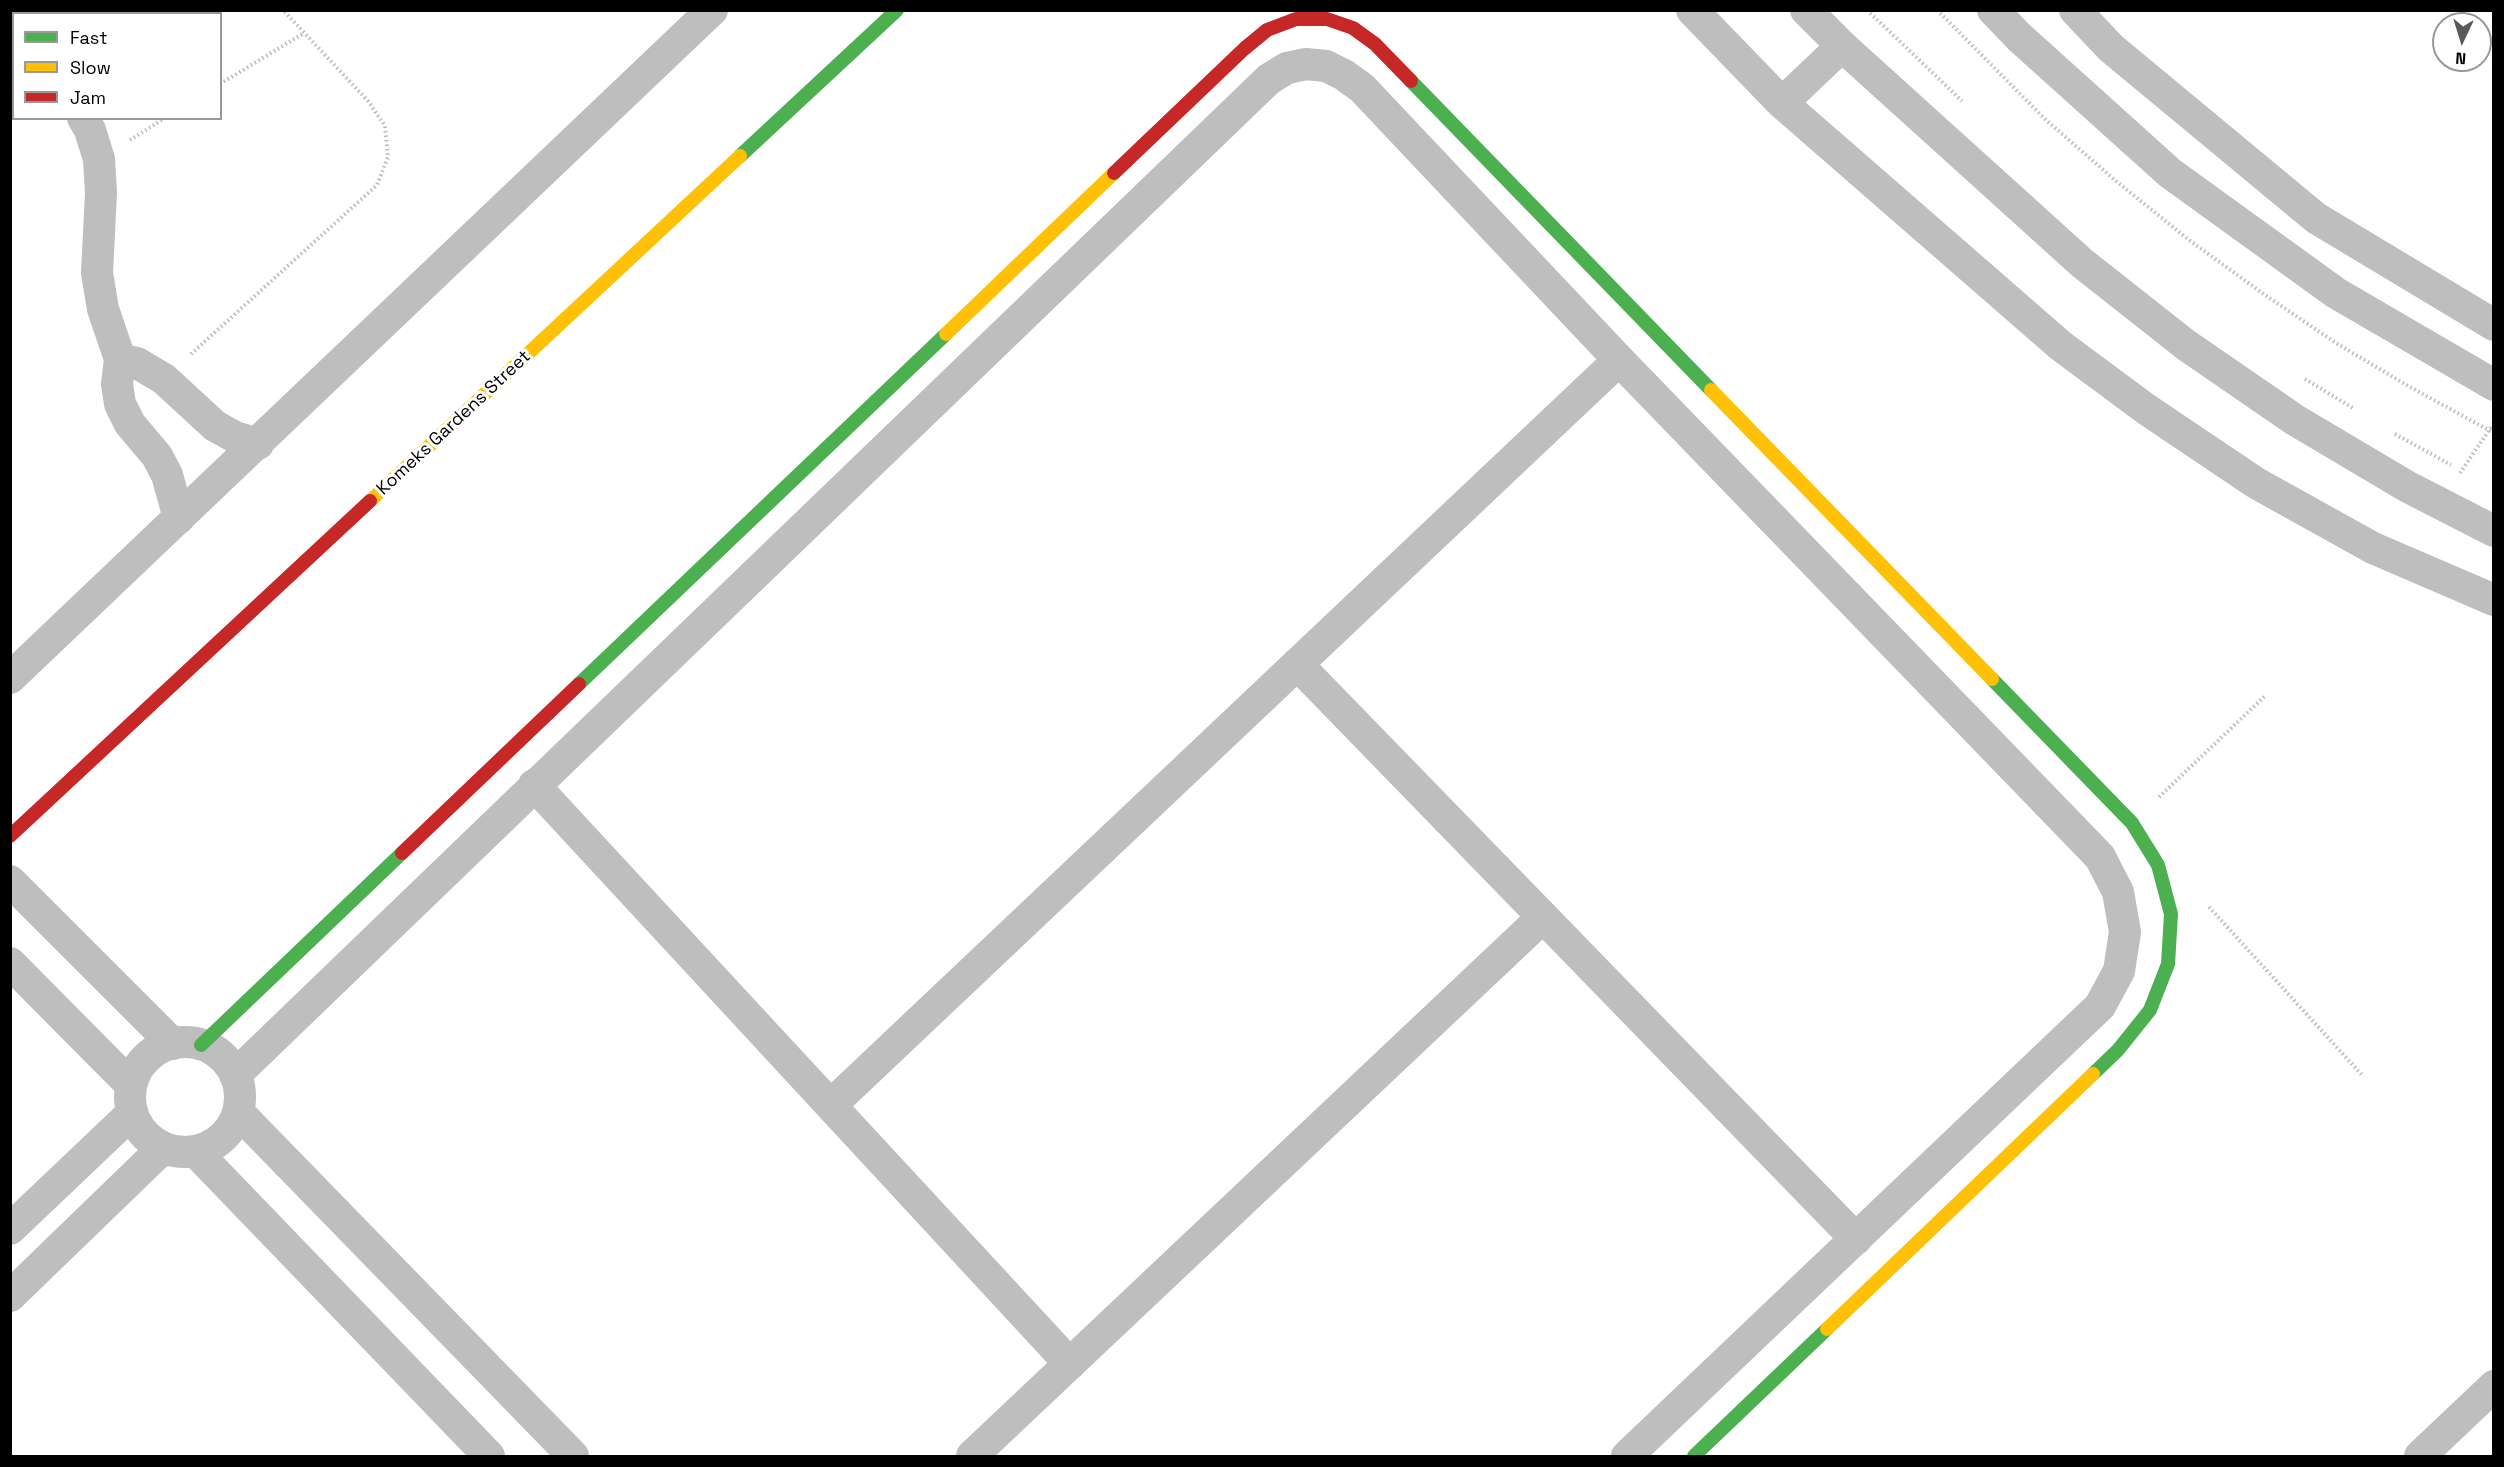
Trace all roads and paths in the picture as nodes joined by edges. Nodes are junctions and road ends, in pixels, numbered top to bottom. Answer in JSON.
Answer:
{"nodes":[{"id":1,"x":283,"y":10,"type":"edge"},
{"id":2,"x":712,"y":10,"type":"edge"},
{"id":3,"x":897,"y":10,"type":"edge"},
{"id":4,"x":1692,"y":10,"type":"edge"},
{"id":5,"x":1806,"y":10,"type":"edge"},
{"id":6,"x":1867,"y":10,"type":"edge"},
{"id":7,"x":1993,"y":10,"type":"edge"},
{"id":8,"x":2075,"y":10,"type":"edge"},
{"id":9,"x":304,"y":33,"type":"junction"},
{"id":10,"x":1842,"y":46,"type":"junction"},
{"id":11,"x":222,"y":83,"type":"edge"},
{"id":12,"x":1962,"y":102,"type":"dead end"},
{"id":13,"x":1782,"y":103,"type":"junction"},
{"id":14,"x":84,"y":120,"type":"edge"},
{"id":15,"x":2493,"y":325,"type":"edge"},
{"id":16,"x":120,"y":359,"type":"junction"},
{"id":17,"x":1619,"y":360,"type":"junction"},
{"id":18,"x":2300,"y":376,"type":"dead end"},
{"id":19,"x":164,"y":379,"type":"junction"},
{"id":20,"x":2493,"y":385,"type":"edge"},
{"id":21,"x":2358,"y":412,"type":"dead end"},
{"id":22,"x":2493,"y":423,"type":"edge"},
{"id":23,"x":2389,"y":430,"type":"dead end"},
{"id":24,"x":258,"y":444,"type":"junction"},
{"id":25,"x":2462,"y":471,"type":"junction"},
{"id":26,"x":2472,"y":476,"type":"dead end"},
{"id":27,"x":2440,"y":503,"type":"junction"},
{"id":28,"x":179,"y":518,"type":"junction"},
{"id":29,"x":2493,"y":531,"type":"edge"},
{"id":30,"x":2493,"y":600,"type":"edge"},
{"id":31,"x":1297,"y":664,"type":"junction"},
{"id":32,"x":10,"y":678,"type":"edge"},
{"id":33,"x":2266,"y":695,"type":"dead end"},
{"id":34,"x":534,"y":785,"type":"junction"},
{"id":35,"x":2132,"y":823,"type":"junction"},
{"id":36,"x":10,"y":836,"type":"edge"},
{"id":37,"x":10,"y":881,"type":"edge"},
{"id":38,"x":2203,"y":901,"type":"dead end"},
{"id":39,"x":1543,"y":917,"type":"junction"},
{"id":40,"x":10,"y":963,"type":"edge"},
{"id":41,"x":187,"y":1045,"type":"junction"},
{"id":42,"x":2362,"y":1074,"type":"dead end"},
{"id":43,"x":235,"y":1075,"type":"junction"},
{"id":44,"x":131,"y":1099,"type":"junction"},
{"id":45,"x":831,"y":1105,"type":"junction"},
{"id":46,"x":238,"y":1112,"type":"junction"},
{"id":47,"x":163,"y":1148,"type":"junction"},
{"id":48,"x":195,"y":1151,"type":"junction"},
{"id":49,"x":10,"y":1228,"type":"edge"},
{"id":50,"x":1856,"y":1239,"type":"junction"},
{"id":51,"x":10,"y":1296,"type":"edge"},
{"id":52,"x":1071,"y":1364,"type":"junction"},
{"id":53,"x":2493,"y":1386,"type":"edge"},
{"id":54,"x":489,"y":1456,"type":"edge"},
{"id":55,"x":573,"y":1456,"type":"edge"},
{"id":56,"x":972,"y":1456,"type":"edge"},
{"id":57,"x":1627,"y":1456,"type":"edge"},
{"id":58,"x":1694,"y":1456,"type":"edge"},
{"id":59,"x":2420,"y":1456,"type":"edge"}],
"edges":[{"from":1,"to":9,"type":"path"},
{"from":2,"to":24,"type":"street"},
{"from":3,"to":36,"type":"street","name":"Komeks Gardens Street"},
{"from":4,"to":13,"type":"street"},
{"from":5,"to":10,"type":"street"},
{"from":6,"to":12,"type":"path"},
{"from":7,"to":20,"type":"street"},
{"from":8,"to":15,"type":"street"},
{"from":9,"to":11,"type":"path"},
{"from":9,"to":19,"type":"path"},
{"from":10,"to":13,"type":"street"},
{"from":10,"to":27,"type":"street"},
{"from":13,"to":30,"type":"street"},
{"from":14,"to":16,"type":"street"},
{"from":16,"to":19,"type":"street"},
{"from":16,"to":28,"type":"street"},
{"from":17,"to":31,"type":"street"},
{"from":17,"to":34,"type":"street"},
{"from":17,"to":50,"type":"street"},
{"from":18,"to":21,"type":"path"},
{"from":19,"to":24,"type":"street"},
{"from":22,"to":25,"type":"path"},
{"from":23,"to":25,"type":"path"},
{"from":24,"to":28,"type":"street"},
{"from":25,"to":26,"type":"path"},
{"from":25,"to":27,"type":"path"},
{"from":27,"to":29,"type":"street"},
{"from":28,"to":32,"type":"street"},
{"from":31,"to":39,"type":"street"},
{"from":31,"to":45,"type":"street"},
{"from":33,"to":35,"type":"path"},
{"from":34,"to":43,"type":"street"},
{"from":34,"to":45,"type":"street"},
{"from":35,"to":41,"type":"street"},
{"from":35,"to":58,"type":"street"},
{"from":37,"to":41,"type":"street"},
{"from":38,"to":42,"type":"path"},
{"from":39,"to":50,"type":"street"},
{"from":39,"to":52,"type":"street"},
{"from":40,"to":44,"type":"street"},
{"from":41,"to":43,"type":"street"},
{"from":41,"to":44,"type":"street"},
{"from":43,"to":46,"type":"street"},
{"from":44,"to":47,"type":"street"},
{"from":44,"to":49,"type":"street"},
{"from":45,"to":52,"type":"street"},
{"from":46,"to":48,"type":"street"},
{"from":46,"to":55,"type":"street"},
{"from":47,"to":48,"type":"street"},
{"from":47,"to":51,"type":"street"},
{"from":48,"to":54,"type":"street"},
{"from":50,"to":57,"type":"street"},
{"from":52,"to":56,"type":"street"},
{"from":53,"to":59,"type":"street"}]}
